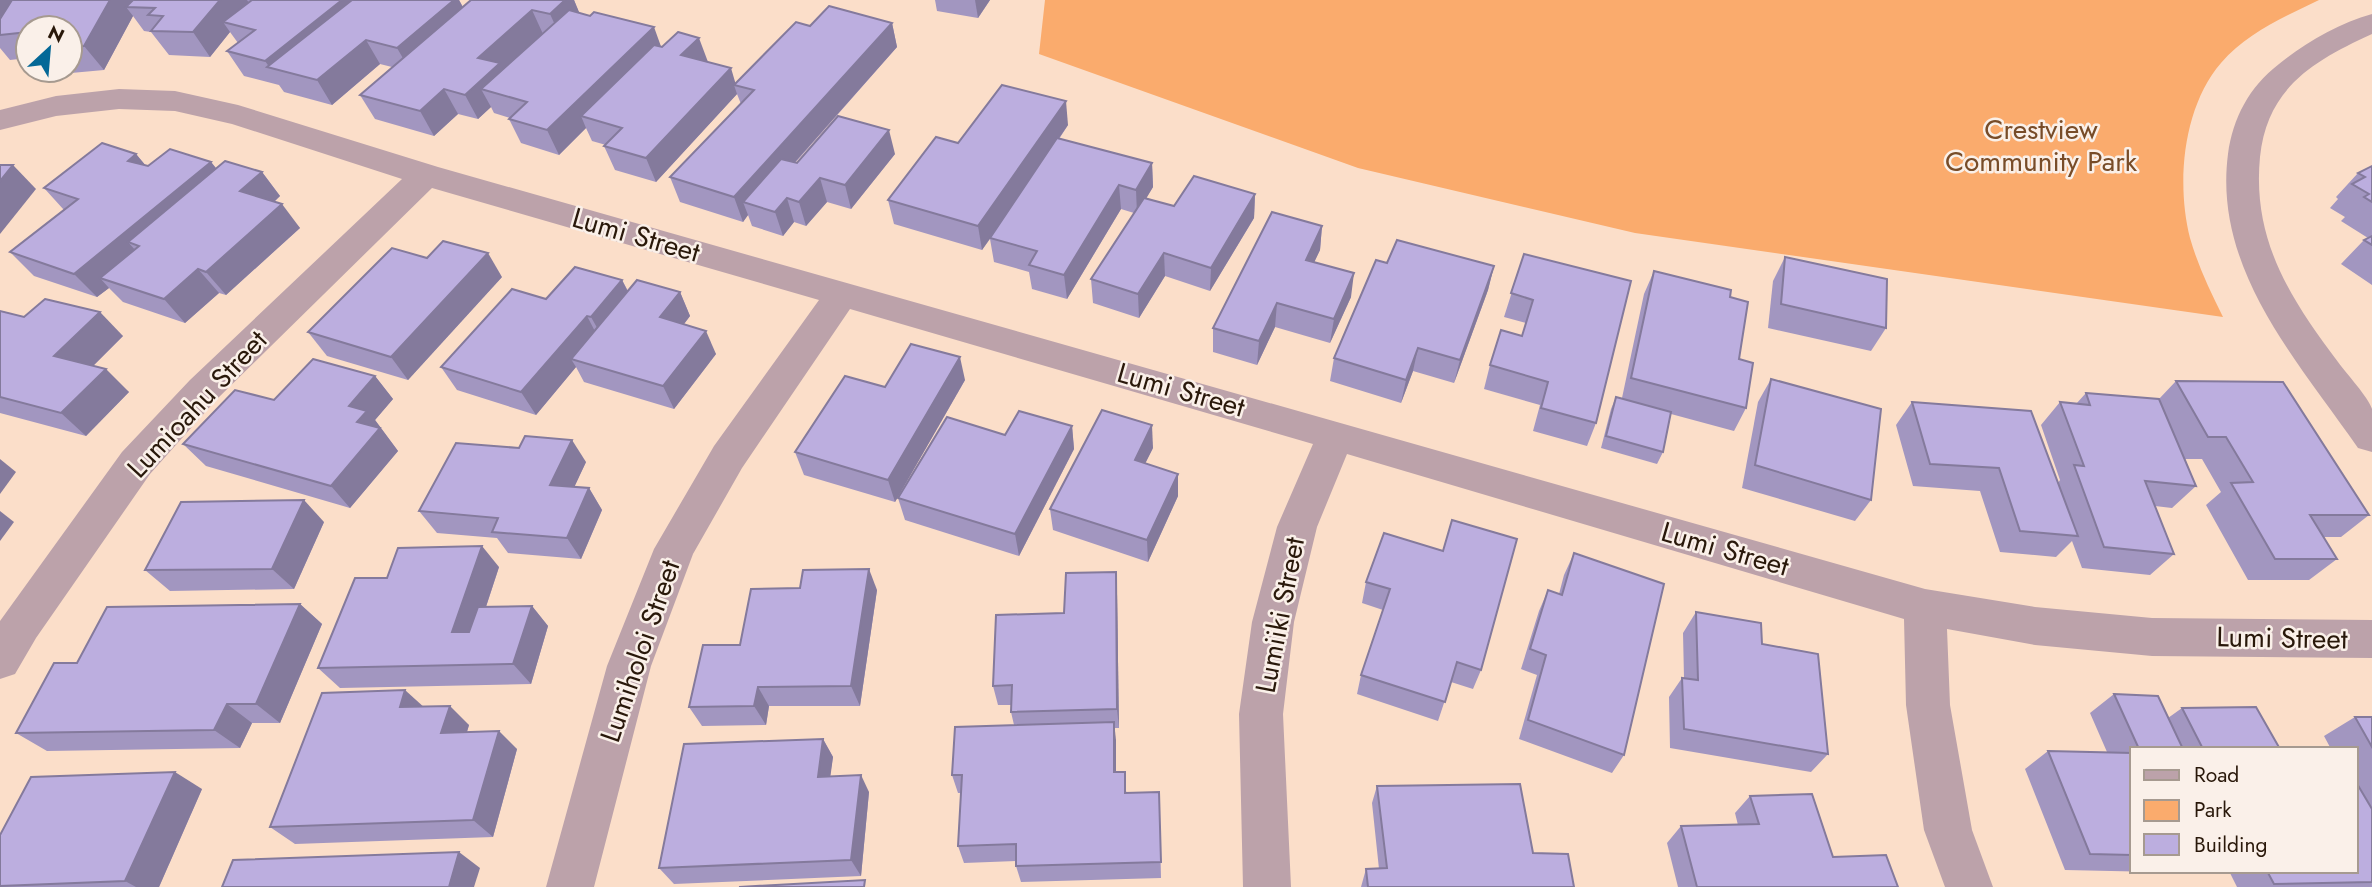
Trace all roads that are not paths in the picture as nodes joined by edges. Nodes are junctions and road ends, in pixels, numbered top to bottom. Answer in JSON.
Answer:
{"nodes":[{"id":1,"x":2372,"y":23,"type":"edge"},
{"id":2,"x":0,"y":120,"type":"edge"},
{"id":3,"x":426,"y":175,"type":"junction"},
{"id":4,"x":843,"y":293,"type":"junction"},
{"id":5,"x":1336,"y":435,"type":"junction"},
{"id":6,"x":2372,"y":438,"type":"edge"},
{"id":7,"x":1925,"y":607,"type":"junction"},
{"id":8,"x":2372,"y":639,"type":"edge"},
{"id":9,"x":0,"y":660,"type":"edge"},
{"id":10,"x":570,"y":887,"type":"edge"},
{"id":11,"x":1268,"y":887,"type":"edge"},
{"id":12,"x":1969,"y":887,"type":"edge"}],
"edges":[{"from":1,"to":6,"type":"street"},
{"from":2,"to":3,"type":"street","name":"Lumi Street"},
{"from":3,"to":4,"type":"street","name":"Lumi Street"},
{"from":3,"to":9,"type":"street","name":"Lumioahu Street"},
{"from":4,"to":5,"type":"street","name":"Lumi Street"},
{"from":4,"to":10,"type":"street","name":"Lumiholoi Street"},
{"from":5,"to":7,"type":"street","name":"Lumi Street"},
{"from":5,"to":11,"type":"street","name":"Lumiiki Street"},
{"from":7,"to":8,"type":"street","name":"Lumi Street"},
{"from":7,"to":12,"type":"street"}]}
